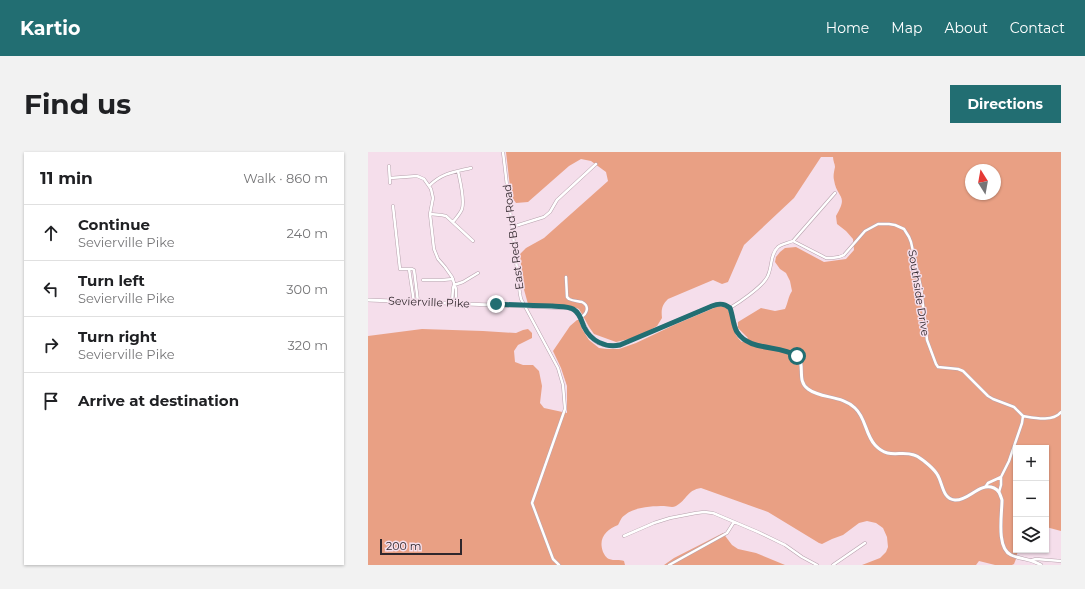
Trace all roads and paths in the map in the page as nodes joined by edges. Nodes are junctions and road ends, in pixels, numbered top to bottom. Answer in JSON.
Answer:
{"nodes":[{"id":1,"x":503,"y":152,"type":"edge"},
{"id":2,"x":596,"y":164,"type":"dead end"},
{"id":3,"x":389,"y":166,"type":"dead end"},
{"id":4,"x":470,"y":168,"type":"dead end"},
{"id":5,"x":458,"y":171,"type":"junction"},
{"id":6,"x":390,"y":178,"type":"junction"},
{"id":7,"x":390,"y":183,"type":"dead end"},
{"id":8,"x":429,"y":186,"type":"junction"},
{"id":9,"x":835,"y":193,"type":"dead end"},
{"id":10,"x":393,"y":206,"type":"dead end"},
{"id":11,"x":430,"y":214,"type":"junction"},
{"id":12,"x":453,"y":222,"type":"junction"},
{"id":13,"x":512,"y":227,"type":"junction"},
{"id":14,"x":473,"y":241,"type":"dead end"},
{"id":15,"x":793,"y":241,"type":"junction"},
{"id":16,"x":409,"y":269,"type":"junction"},
{"id":17,"x":478,"y":273,"type":"dead end"},
{"id":18,"x":566,"y":277,"type":"dead end"},
{"id":19,"x":453,"y":279,"type":"junction"},
{"id":20,"x":423,"y":280,"type":"dead end"},
{"id":21,"x":454,"y":285,"type":"junction"},
{"id":22,"x":368,"y":300,"type":"edge"},
{"id":23,"x":414,"y":302,"type":"junction"},
{"id":24,"x":418,"y":302,"type":"junction"},
{"id":25,"x":454,"y":303,"type":"junction"},
{"id":26,"x":525,"y":306,"type":"junction"},
{"id":27,"x":730,"y":308,"type":"junction"},
{"id":28,"x":581,"y":317,"type":"junction"},
{"id":29,"x":1061,"y":412,"type":"edge"},
{"id":30,"x":1023,"y":416,"type":"junction"},
{"id":31,"x":1001,"y":477,"type":"junction"},
{"id":32,"x":986,"y":486,"type":"junction"},
{"id":33,"x":999,"y":492,"type":"junction"},
{"id":34,"x":734,"y":522,"type":"junction"},
{"id":35,"x":624,"y":536,"type":"dead end"},
{"id":36,"x":865,"y":543,"type":"dead end"},
{"id":37,"x":1032,"y":560,"type":"junction"},
{"id":38,"x":1041,"y":560,"type":"junction"},
{"id":39,"x":1061,"y":561,"type":"edge"},
{"id":40,"x":559,"y":565,"type":"edge"},
{"id":41,"x":669,"y":565,"type":"edge"},
{"id":42,"x":817,"y":565,"type":"edge"},
{"id":43,"x":833,"y":565,"type":"edge"},
{"id":44,"x":1040,"y":565,"type":"edge"}],
"edges":[{"from":1,"to":13,"type":"street","name":"East Red Bud Road"},
{"from":2,"to":13,"type":"street"},
{"from":3,"to":6,"type":"street"},
{"from":4,"to":5,"type":"street"},
{"from":5,"to":8,"type":"street"},
{"from":5,"to":12,"type":"street"},
{"from":6,"to":7,"type":"street"},
{"from":6,"to":8,"type":"street"},
{"from":8,"to":11,"type":"street"},
{"from":9,"to":15,"type":"street"},
{"from":10,"to":16,"type":"street"},
{"from":11,"to":12,"type":"street"},
{"from":11,"to":19,"type":"street"},
{"from":12,"to":14,"type":"street"},
{"from":13,"to":26,"type":"street","name":"East Red Bud Road"},
{"from":15,"to":27,"type":"street"},
{"from":15,"to":30,"type":"street","name":"Southside Drive"},
{"from":16,"to":23,"type":"street"},
{"from":16,"to":24,"type":"street"},
{"from":17,"to":21,"type":"street"},
{"from":18,"to":28,"type":"street"},
{"from":19,"to":20,"type":"street"},
{"from":19,"to":21,"type":"street"},
{"from":21,"to":25,"type":"street"},
{"from":22,"to":23,"type":"street","name":"Sevierville Pike"},
{"from":23,"to":24,"type":"street","name":"Sevierville Pike"},
{"from":24,"to":25,"type":"street","name":"Sevierville Pike"},
{"from":25,"to":26,"type":"street","name":"Sevierville Pike"},
{"from":26,"to":28,"type":"street","name":"Sevierville Pike"},
{"from":26,"to":40,"type":"street","name":"East Red Bud Road"},
{"from":27,"to":28,"type":"street"},
{"from":27,"to":32,"type":"street"},
{"from":29,"to":30,"type":"street"},
{"from":30,"to":31,"type":"street"},
{"from":31,"to":32,"type":"street"},
{"from":31,"to":33,"type":"street"},
{"from":32,"to":33,"type":"street"},
{"from":33,"to":37,"type":"street"},
{"from":34,"to":35,"type":"street"},
{"from":34,"to":41,"type":"street"},
{"from":34,"to":42,"type":"street"},
{"from":36,"to":43,"type":"street"},
{"from":37,"to":38,"type":"street"},
{"from":37,"to":44,"type":"street"},
{"from":38,"to":39,"type":"street"},
{"from":38,"to":44,"type":"street"}]}
